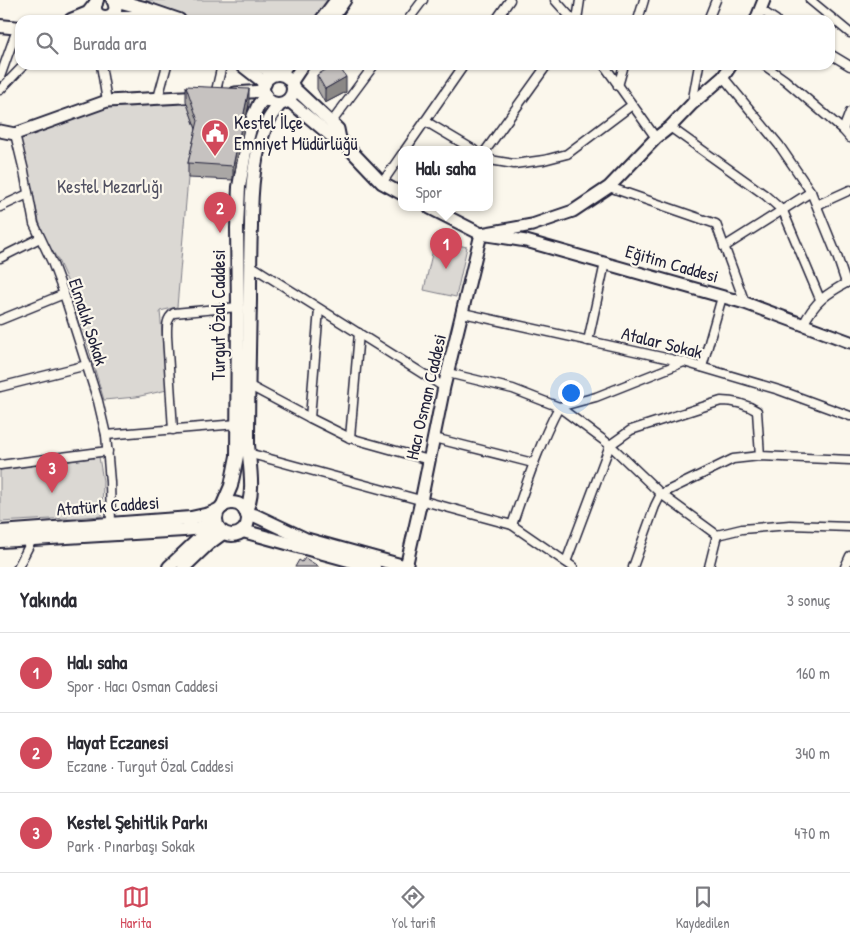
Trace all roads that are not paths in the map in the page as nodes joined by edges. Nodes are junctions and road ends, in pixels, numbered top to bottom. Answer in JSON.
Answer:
{"nodes":[{"id":1,"x":114,"y":0,"type":"edge"},
{"id":2,"x":336,"y":0,"type":"edge"},
{"id":3,"x":344,"y":0,"type":"edge"},
{"id":4,"x":423,"y":0,"type":"edge"},
{"id":5,"x":510,"y":0,"type":"edge"},
{"id":6,"x":555,"y":0,"type":"edge"},
{"id":7,"x":580,"y":0,"type":"edge"},
{"id":8,"x":644,"y":0,"type":"edge"},
{"id":9,"x":716,"y":0,"type":"edge"},
{"id":10,"x":810,"y":0,"type":"edge"},
{"id":11,"x":96,"y":1,"type":"edge"},
{"id":12,"x":127,"y":2,"type":"edge"},
{"id":13,"x":83,"y":15,"type":"edge"},
{"id":14,"x":99,"y":15,"type":"edge"},
{"id":15,"x":110,"y":15,"type":"edge"},
{"id":16,"x":164,"y":15,"type":"edge"},
{"id":17,"x":325,"y":15,"type":"edge"},
{"id":18,"x":334,"y":15,"type":"edge"},
{"id":19,"x":412,"y":15,"type":"edge"},
{"id":20,"x":500,"y":15,"type":"edge"},
{"id":21,"x":568,"y":15,"type":"edge"},
{"id":22,"x":578,"y":15,"type":"edge"},
{"id":23,"x":640,"y":15,"type":"edge"},
{"id":24,"x":710,"y":15,"type":"edge"},
{"id":25,"x":828,"y":15,"type":"edge"},
{"id":26,"x":835,"y":21,"type":"edge"},
{"id":27,"x":0,"y":26,"type":"edge"},
{"id":28,"x":15,"y":31,"type":"edge"},
{"id":29,"x":15,"y":32,"type":"edge"},
{"id":30,"x":0,"y":34,"type":"edge"},
{"id":31,"x":850,"y":34,"type":"edge"},
{"id":32,"x":15,"y":40,"type":"edge"},
{"id":33,"x":835,"y":57,"type":"edge"},
{"id":34,"x":850,"y":66,"type":"edge"},
{"id":35,"x":19,"y":70,"type":"edge"},
{"id":36,"x":102,"y":70,"type":"edge"},
{"id":37,"x":166,"y":70,"type":"edge"},
{"id":38,"x":221,"y":70,"type":"edge"},
{"id":39,"x":247,"y":70,"type":"edge"},
{"id":40,"x":300,"y":70,"type":"edge"},
{"id":41,"x":370,"y":70,"type":"edge"},
{"id":42,"x":461,"y":70,"type":"edge"},
{"id":43,"x":543,"y":70,"type":"edge"},
{"id":44,"x":607,"y":70,"type":"edge"},
{"id":45,"x":623,"y":70,"type":"edge"},
{"id":46,"x":698,"y":70,"type":"edge"},
{"id":47,"x":728,"y":70,"type":"edge"},
{"id":48,"x":771,"y":70,"type":"edge"},
{"id":49,"x":281,"y":71,"type":"edge"},
{"id":50,"x":0,"y":77,"type":"edge"},
{"id":51,"x":723,"y":77,"type":"junction"},
{"id":52,"x":292,"y":85,"type":"junction"},
{"id":53,"x":618,"y":86,"type":"junction"},
{"id":54,"x":0,"y":90,"type":"edge"},
{"id":55,"x":265,"y":90,"type":"junction"},
{"id":56,"x":215,"y":95,"type":"junction"},
{"id":57,"x":158,"y":98,"type":"junction"},
{"id":58,"x":107,"y":101,"type":"junction"},
{"id":59,"x":284,"y":102,"type":"junction"},
{"id":60,"x":692,"y":104,"type":"junction"},
{"id":61,"x":632,"y":105,"type":"junction"},
{"id":62,"x":850,"y":112,"type":"edge"},
{"id":63,"x":425,"y":121,"type":"junction"},
{"id":64,"x":331,"y":123,"type":"junction"},
{"id":65,"x":670,"y":127,"type":"junction"},
{"id":66,"x":843,"y":130,"type":"junction"},
{"id":67,"x":0,"y":131,"type":"edge"},
{"id":68,"x":15,"y":134,"type":"junction"},
{"id":69,"x":656,"y":138,"type":"junction"},
{"id":70,"x":850,"y":138,"type":"edge"},
{"id":71,"x":340,"y":139,"type":"junction"},
{"id":72,"x":408,"y":146,"type":"edge"},
{"id":73,"x":467,"y":146,"type":"edge"},
{"id":74,"x":489,"y":146,"type":"edge"},
{"id":75,"x":398,"y":160,"type":"edge"},
{"id":76,"x":493,"y":160,"type":"edge"},
{"id":77,"x":382,"y":183,"type":"junction"},
{"id":78,"x":609,"y":187,"type":"junction"},
{"id":79,"x":850,"y":190,"type":"edge"},
{"id":80,"x":398,"y":192,"type":"edge"},
{"id":81,"x":812,"y":192,"type":"junction"},
{"id":82,"x":28,"y":194,"type":"junction"},
{"id":83,"x":817,"y":205,"type":"junction"},
{"id":84,"x":0,"y":207,"type":"edge"},
{"id":85,"x":436,"y":211,"type":"edge"},
{"id":86,"x":783,"y":211,"type":"junction"},
{"id":87,"x":481,"y":234,"type":"junction"},
{"id":88,"x":40,"y":238,"type":"junction"},
{"id":89,"x":724,"y":247,"type":"junction"},
{"id":90,"x":0,"y":258,"type":"edge"},
{"id":91,"x":604,"y":263,"type":"junction"},
{"id":92,"x":250,"y":265,"type":"junction"},
{"id":93,"x":848,"y":282,"type":"edge"},
{"id":94,"x":64,"y":294,"type":"junction"},
{"id":95,"x":722,"y":297,"type":"junction"},
{"id":96,"x":820,"y":299,"type":"junction"},
{"id":97,"x":745,"y":303,"type":"junction"},
{"id":98,"x":238,"y":308,"type":"junction"},
{"id":99,"x":319,"y":309,"type":"junction"},
{"id":100,"x":463,"y":313,"type":"junction"},
{"id":101,"x":0,"y":320,"type":"edge"},
{"id":102,"x":803,"y":325,"type":"junction"},
{"id":103,"x":359,"y":333,"type":"junction"},
{"id":104,"x":588,"y":341,"type":"junction"},
{"id":105,"x":850,"y":342,"type":"edge"},
{"id":106,"x":684,"y":362,"type":"junction"},
{"id":107,"x":87,"y":365,"type":"junction"},
{"id":108,"x":702,"y":367,"type":"junction"},
{"id":109,"x":448,"y":373,"type":"junction"},
{"id":110,"x":248,"y":385,"type":"junction"},
{"id":111,"x":0,"y":387,"type":"edge"},
{"id":112,"x":444,"y":387,"type":"junction"},
{"id":113,"x":558,"y":406,"type":"junction"},
{"id":114,"x":850,"y":416,"type":"edge"},
{"id":115,"x":310,"y":418,"type":"junction"},
{"id":116,"x":237,"y":424,"type":"junction"},
{"id":117,"x":173,"y":430,"type":"junction"},
{"id":118,"x":106,"y":435,"type":"junction"},
{"id":119,"x":350,"y":438,"type":"junction"},
{"id":120,"x":434,"y":438,"type":"junction"},
{"id":121,"x":610,"y":445,"type":"junction"},
{"id":122,"x":108,"y":451,"type":"junction"},
{"id":123,"x":248,"y":453,"type":"junction"},
{"id":124,"x":760,"y":456,"type":"junction"},
{"id":125,"x":429,"y":460,"type":"junction"},
{"id":126,"x":850,"y":460,"type":"edge"},
{"id":127,"x":534,"y":463,"type":"junction"},
{"id":128,"x":0,"y":465,"type":"edge"},
{"id":129,"x":661,"y":494,"type":"junction"},
{"id":130,"x":422,"y":501,"type":"junction"},
{"id":131,"x":246,"y":513,"type":"junction"},
{"id":132,"x":219,"y":520,"type":"junction"},
{"id":133,"x":111,"y":523,"type":"junction"},
{"id":134,"x":512,"y":525,"type":"junction"},
{"id":135,"x":850,"y":527,"type":"edge"},
{"id":136,"x":242,"y":531,"type":"junction"},
{"id":137,"x":0,"y":532,"type":"edge"},
{"id":138,"x":34,"y":534,"type":"junction"},
{"id":139,"x":717,"y":535,"type":"junction"},
{"id":140,"x":0,"y":541,"type":"edge"},
{"id":141,"x":850,"y":556,"type":"edge"},
{"id":142,"x":367,"y":562,"type":"edge"},
{"id":143,"x":570,"y":565,"type":"edge"},
{"id":144,"x":18,"y":567,"type":"edge"},
{"id":145,"x":168,"y":567,"type":"edge"},
{"id":146,"x":184,"y":567,"type":"edge"},
{"id":147,"x":406,"y":567,"type":"edge"},
{"id":148,"x":633,"y":567,"type":"edge"},
{"id":149,"x":709,"y":567,"type":"edge"},
{"id":150,"x":845,"y":567,"type":"edge"}],
"edges":[{"from":1,"to":12,"type":"main road"},
{"from":1,"to":15,"type":"main road"},
{"from":2,"to":17,"type":"main road"},
{"from":3,"to":18,"type":"main road"},
{"from":4,"to":19,"type":"street"},
{"from":5,"to":20,"type":"street"},
{"from":6,"to":21,"type":"street"},
{"from":7,"to":22,"type":"street"},
{"from":8,"to":23,"type":"street"},
{"from":9,"to":24,"type":"street"},
{"from":10,"to":25,"type":"street"},
{"from":11,"to":13,"type":"main road"},
{"from":11,"to":14,"type":"main road"},
{"from":12,"to":16,"type":"main road"},
{"from":26,"to":31,"type":"street"},
{"from":27,"to":28,"type":"main road"},
{"from":29,"to":30,"type":"main road"},
{"from":32,"to":50,"type":"street"},
{"from":33,"to":34,"type":"street"},
{"from":35,"to":54,"type":"street"},
{"from":36,"to":58,"type":"street"},
{"from":37,"to":57,"type":"street"},
{"from":38,"to":56,"type":"street"},
{"from":39,"to":55,"type":"main road"},
{"from":40,"to":52,"type":"main road"},
{"from":41,"to":64,"type":"street"},
{"from":42,"to":63,"type":"street"},
{"from":43,"to":74,"type":"street"},
{"from":44,"to":53,"type":"street"},
{"from":45,"to":53,"type":"street"},
{"from":46,"to":60,"type":"street"},
{"from":47,"to":51,"type":"main road"},
{"from":48,"to":66,"type":"street"},
{"from":49,"to":52,"type":"main road"},
{"from":49,"to":55,"type":"main road"},
{"from":51,"to":60,"type":"main road"},
{"from":51,"to":81,"type":"street"},
{"from":52,"to":59,"type":"main road"},
{"from":52,"to":64,"type":"main road"},
{"from":53,"to":61,"type":"street"},
{"from":55,"to":56,"type":"main road"},
{"from":55,"to":59,"type":"main road"},
{"from":55,"to":98,"type":"main road","name":"Turgut Özal Caddesi"},
{"from":56,"to":57,"type":"main road"},
{"from":57,"to":58,"type":"main road"},
{"from":58,"to":68,"type":"main road"},
{"from":59,"to":71,"type":"main road"},
{"from":59,"to":92,"type":"main road","name":"Turgut Özal Caddesi"},
{"from":60,"to":65,"type":"main road"},
{"from":61,"to":69,"type":"street"},
{"from":61,"to":76,"type":"street"},
{"from":62,"to":66,"type":"street"},
{"from":63,"to":72,"type":"street"},
{"from":63,"to":73,"type":"street"},
{"from":64,"to":71,"type":"main road"},
{"from":65,"to":69,"type":"main road"},
{"from":65,"to":86,"type":"street"},
{"from":66,"to":70,"type":"street"},
{"from":67,"to":68,"type":"main road"},
{"from":68,"to":82,"type":"street","name":"Elmalık Sokak"},
{"from":69,"to":78,"type":"main road"},
{"from":71,"to":77,"type":"main road"},
{"from":75,"to":77,"type":"street"},
{"from":77,"to":80,"type":"main road"},
{"from":78,"to":87,"type":"main road"},
{"from":78,"to":89,"type":"street"},
{"from":79,"to":83,"type":"street"},
{"from":81,"to":83,"type":"street"},
{"from":81,"to":86,"type":"street"},
{"from":82,"to":84,"type":"street"},
{"from":82,"to":88,"type":"street","name":"Elmalık Sokak"},
{"from":83,"to":93,"type":"street"},
{"from":85,"to":87,"type":"main road","name":"Eğitim Caddesi"},
{"from":86,"to":89,"type":"street"},
{"from":86,"to":96,"type":"street"},
{"from":87,"to":91,"type":"main road","name":"Eğitim Caddesi"},
{"from":87,"to":100,"type":"main road","name":"Hacı Osman Caddesi"},
{"from":88,"to":90,"type":"street"},
{"from":88,"to":94,"type":"street","name":"Elmalık Sokak"},
{"from":89,"to":97,"type":"street"},
{"from":91,"to":95,"type":"main road","name":"Eğitim Caddesi"},
{"from":91,"to":104,"type":"street"},
{"from":92,"to":99,"type":"street"},
{"from":92,"to":110,"type":"main road","name":"Turgut Özal Caddesi"},
{"from":93,"to":96,"type":"street"},
{"from":94,"to":101,"type":"street"},
{"from":94,"to":107,"type":"street","name":"Elmalık Sokak"},
{"from":95,"to":97,"type":"main road","name":"Eğitim Caddesi"},
{"from":95,"to":108,"type":"street"},
{"from":96,"to":102,"type":"street"},
{"from":97,"to":102,"type":"main road","name":"Eğitim Caddesi"},
{"from":98,"to":116,"type":"main road","name":"Turgut Özal Caddesi"},
{"from":98,"to":117,"type":"street"},
{"from":99,"to":103,"type":"street"},
{"from":99,"to":115,"type":"street"},
{"from":100,"to":104,"type":"street","name":"Atalar Sokak"},
{"from":100,"to":109,"type":"main road","name":"Hacı Osman Caddesi"},
{"from":102,"to":105,"type":"main road","name":"Eğitim Caddesi"},
{"from":103,"to":112,"type":"street"},
{"from":103,"to":119,"type":"street"},
{"from":104,"to":106,"type":"street","name":"Atalar Sokak"},
{"from":106,"to":108,"type":"street","name":"Atalar Sokak"},
{"from":106,"to":113,"type":"street"},
{"from":107,"to":111,"type":"street"},
{"from":107,"to":118,"type":"street","name":"Elmalık Sokak"},
{"from":108,"to":114,"type":"street","name":"Atalar Sokak"},
{"from":109,"to":112,"type":"main road","name":"Hacı Osman Caddesi"},
{"from":109,"to":113,"type":"street"},
{"from":110,"to":115,"type":"street"},
{"from":110,"to":123,"type":"main road","name":"Turgut Özal Caddesi"},
{"from":112,"to":120,"type":"main road","name":"Hacı Osman Caddesi"},
{"from":113,"to":121,"type":"street"},
{"from":113,"to":127,"type":"street"},
{"from":115,"to":119,"type":"street"},
{"from":116,"to":117,"type":"street"},
{"from":116,"to":132,"type":"main road","name":"Turgut Özal Caddesi"},
{"from":117,"to":118,"type":"street"},
{"from":118,"to":122,"type":"street","name":"Elmalık Sokak"},
{"from":119,"to":125,"type":"street"},
{"from":120,"to":125,"type":"main road","name":"Hacı Osman Caddesi"},
{"from":120,"to":127,"type":"street"},
{"from":121,"to":124,"type":"street"},
{"from":121,"to":129,"type":"street"},
{"from":121,"to":143,"type":"street"},
{"from":122,"to":128,"type":"street"},
{"from":122,"to":133,"type":"street","name":"Elmalık Sokak"},
{"from":123,"to":130,"type":"street"},
{"from":123,"to":131,"type":"main road","name":"Turgut Özal Caddesi"},
{"from":124,"to":126,"type":"street"},
{"from":124,"to":129,"type":"street"},
{"from":125,"to":130,"type":"main road","name":"Hacı Osman Caddesi"},
{"from":127,"to":134,"type":"street"},
{"from":129,"to":139,"type":"street"},
{"from":129,"to":148,"type":"street"},
{"from":130,"to":134,"type":"street"},
{"from":130,"to":147,"type":"main road","name":"Hacı Osman Caddesi"},
{"from":131,"to":132,"type":"main road"},
{"from":131,"to":136,"type":"main road"},
{"from":131,"to":142,"type":"main road"},
{"from":132,"to":133,"type":"main road","name":"Atatürk Caddesi"},
{"from":132,"to":136,"type":"main road"},
{"from":132,"to":138,"type":"main road","name":"Atatürk Caddesi"},
{"from":132,"to":145,"type":"main road"},
{"from":132,"to":146,"type":"main road"},
{"from":133,"to":138,"type":"main road","name":"Atatürk Caddesi"},
{"from":134,"to":143,"type":"street"},
{"from":135,"to":139,"type":"street"},
{"from":136,"to":142,"type":"main road"},
{"from":137,"to":138,"type":"main road","name":"Atatürk Caddesi"},
{"from":138,"to":140,"type":"main road","name":"Atatürk Caddesi"},
{"from":138,"to":144,"type":"street"},
{"from":139,"to":149,"type":"street"},
{"from":141,"to":150,"type":"street"},
{"from":142,"to":147,"type":"main road"}]}
